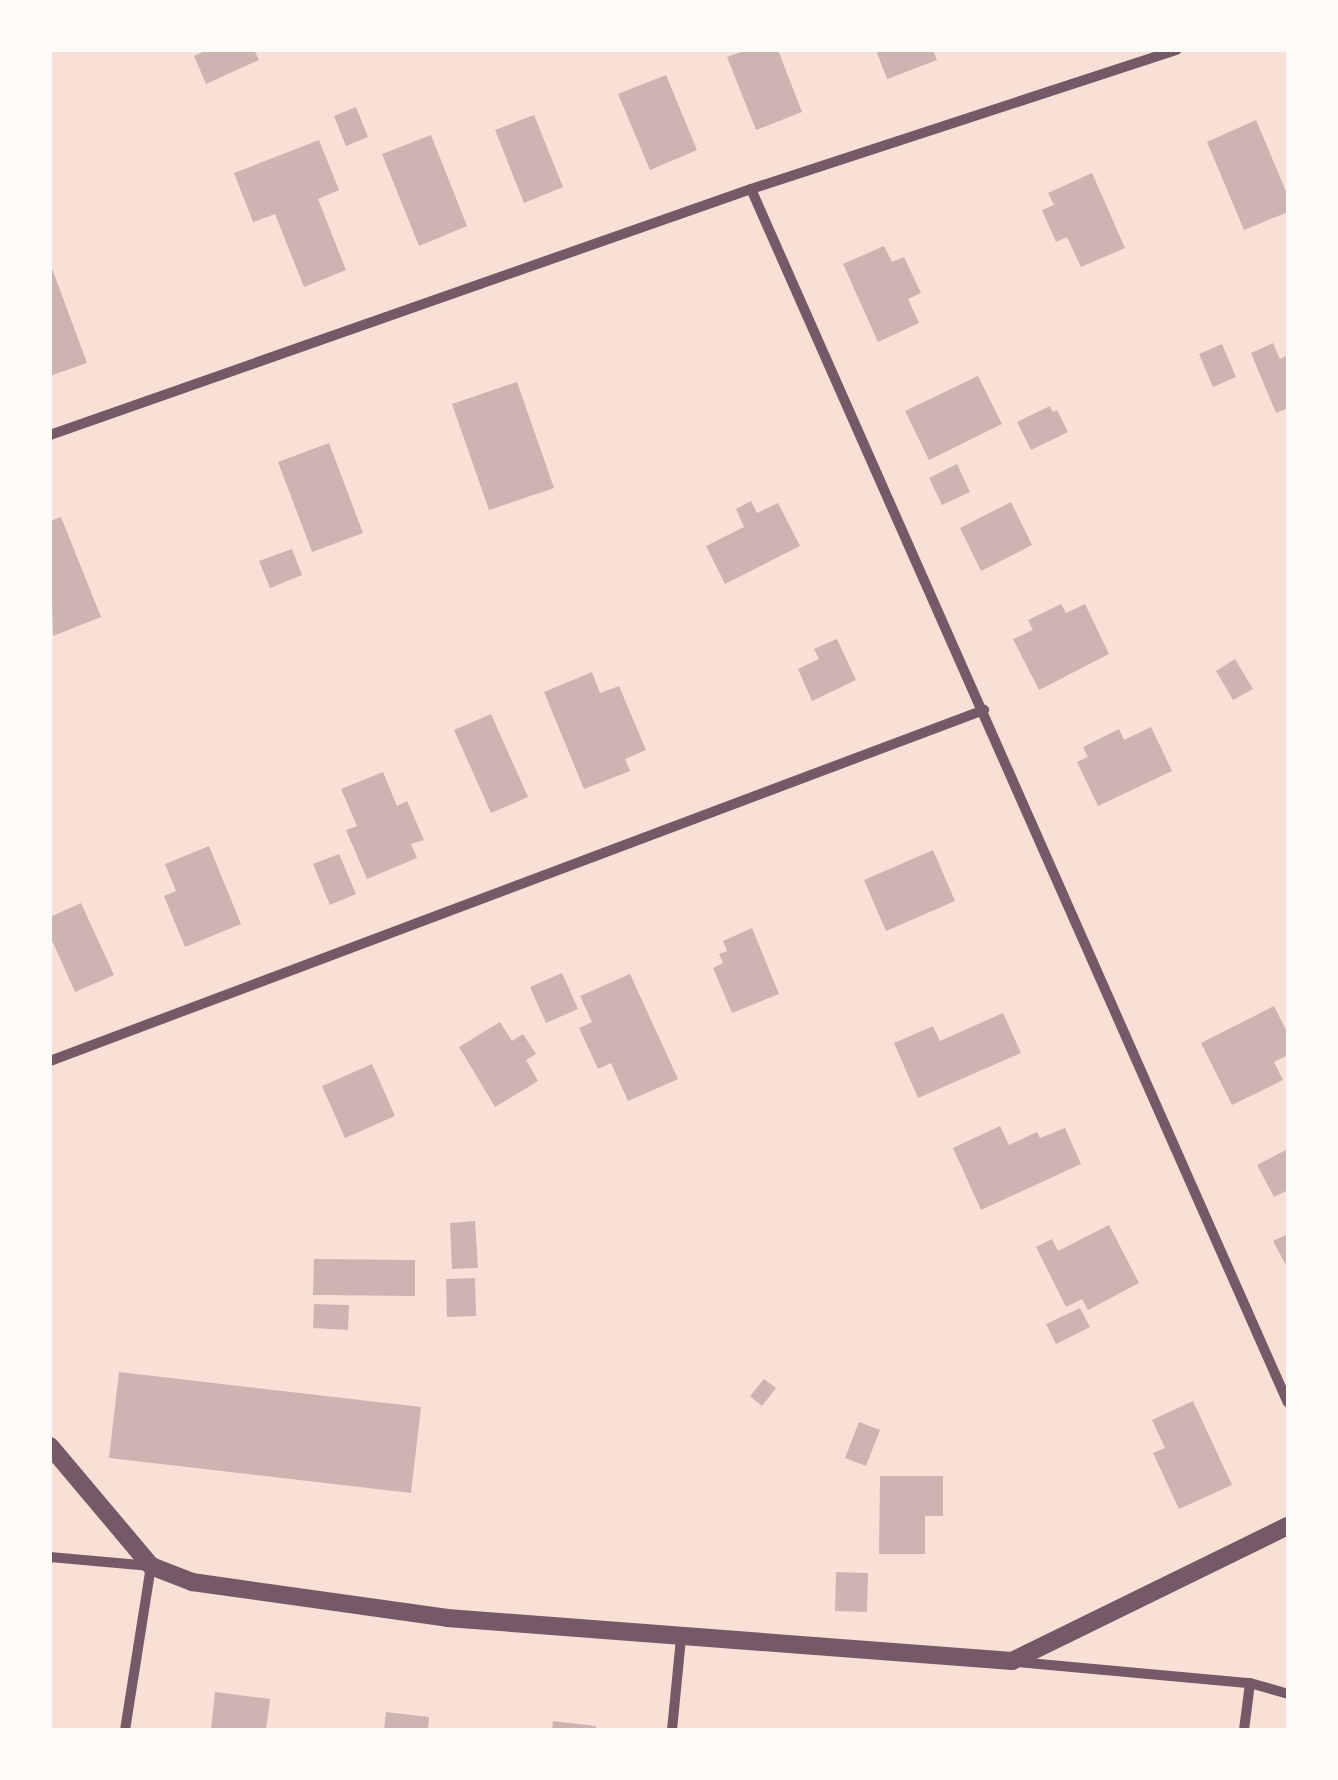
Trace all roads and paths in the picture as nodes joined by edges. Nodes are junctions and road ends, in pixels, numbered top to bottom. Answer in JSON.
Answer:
{"nodes":[{"id":1,"x":1177,"y":50,"type":"edge"},
{"id":2,"x":751,"y":189,"type":"junction"},
{"id":3,"x":50,"y":435,"type":"edge"},
{"id":4,"x":984,"y":710,"type":"junction"},
{"id":5,"x":50,"y":1061,"type":"edge"},
{"id":6,"x":1288,"y":1403,"type":"edge"},
{"id":7,"x":50,"y":1446,"type":"edge"},
{"id":8,"x":1288,"y":1526,"type":"edge"},
{"id":9,"x":50,"y":1557,"type":"edge"},
{"id":10,"x":152,"y":1566,"type":"junction"},
{"id":11,"x":681,"y":1639,"type":"junction"},
{"id":12,"x":1012,"y":1661,"type":"junction"},
{"id":13,"x":1250,"y":1683,"type":"junction"},
{"id":14,"x":1288,"y":1694,"type":"edge"},
{"id":15,"x":125,"y":1730,"type":"edge"},
{"id":16,"x":672,"y":1730,"type":"edge"},
{"id":17,"x":1244,"y":1730,"type":"edge"}],
"edges":[{"from":1,"to":2,"type":"street"},
{"from":2,"to":3,"type":"street"},
{"from":2,"to":4,"type":"street"},
{"from":4,"to":5,"type":"street"},
{"from":4,"to":6,"type":"street"},
{"from":7,"to":10,"type":"street"},
{"from":8,"to":12,"type":"street"},
{"from":9,"to":10,"type":"street"},
{"from":10,"to":11,"type":"street"},
{"from":10,"to":15,"type":"street"},
{"from":11,"to":12,"type":"street"},
{"from":11,"to":16,"type":"street"},
{"from":12,"to":13,"type":"street"},
{"from":13,"to":14,"type":"street"},
{"from":13,"to":17,"type":"street"}]}
